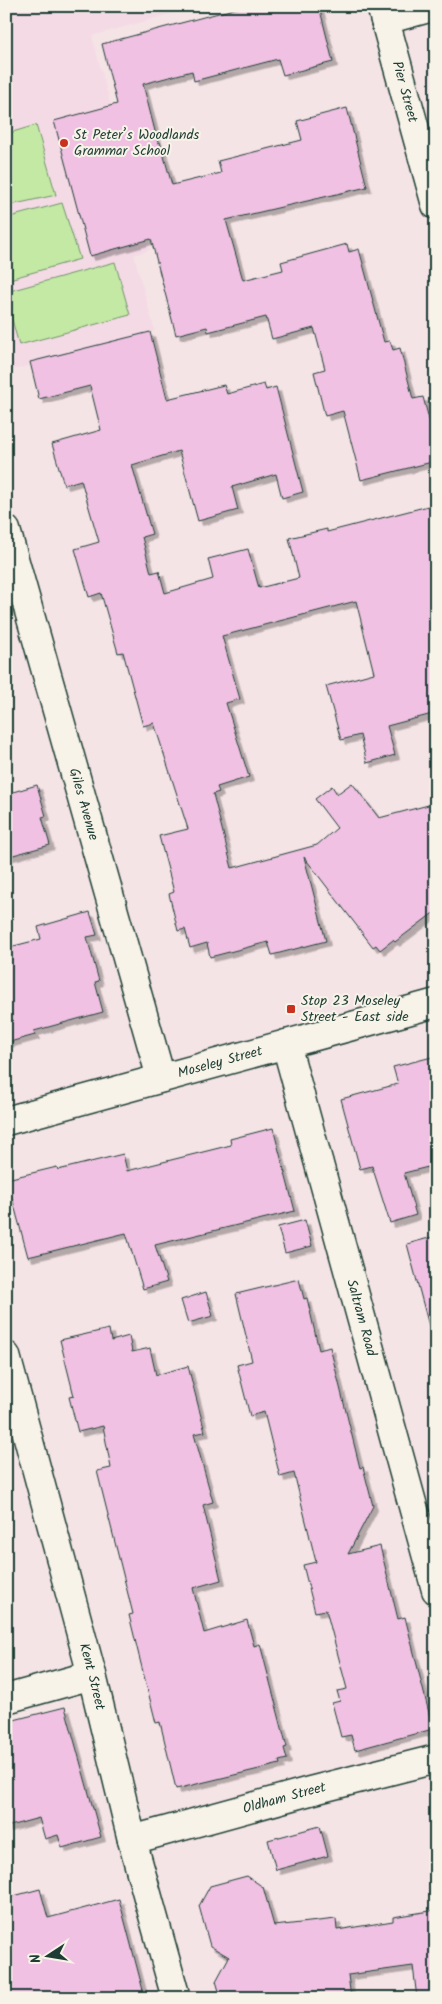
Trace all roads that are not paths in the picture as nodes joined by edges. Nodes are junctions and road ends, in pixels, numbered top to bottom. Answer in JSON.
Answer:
{"nodes":[{"id":1,"x":436,"y":6,"type":"edge"},
{"id":2,"x":383,"y":13,"type":"edge"},
{"id":3,"x":436,"y":205,"type":"edge"},
{"id":4,"x":6,"y":530,"type":"edge"},
{"id":5,"x":436,"y":1003,"type":"edge"},
{"id":6,"x":286,"y":1044,"type":"junction"},
{"id":7,"x":161,"y":1078,"type":"junction"},
{"id":8,"x":6,"y":1121,"type":"edge"},
{"id":9,"x":6,"y":1356,"type":"edge"},
{"id":10,"x":436,"y":1590,"type":"edge"},
{"id":11,"x":92,"y":1676,"type":"junction"},
{"id":12,"x":6,"y":1699,"type":"edge"},
{"id":13,"x":436,"y":1759,"type":"edge"},
{"id":14,"x":132,"y":1840,"type":"junction"},
{"id":15,"x":176,"y":1998,"type":"edge"}],
"edges":[{"from":1,"to":2,"type":"street"},
{"from":2,"to":3,"type":"street","name":"Pier Street"},
{"from":4,"to":7,"type":"street","name":"Giles Avenue"},
{"from":5,"to":6,"type":"street","name":"Moseley Street"},
{"from":6,"to":7,"type":"street","name":"Moseley Street"},
{"from":6,"to":10,"type":"street","name":"Saltram Road"},
{"from":7,"to":8,"type":"street","name":"Moseley Street"},
{"from":9,"to":11,"type":"street","name":"Kent Street"},
{"from":11,"to":12,"type":"street"},
{"from":11,"to":14,"type":"street","name":"Kent Street"},
{"from":13,"to":14,"type":"street","name":"Oldham Street"},
{"from":14,"to":15,"type":"street","name":"Kent Street"}]}
